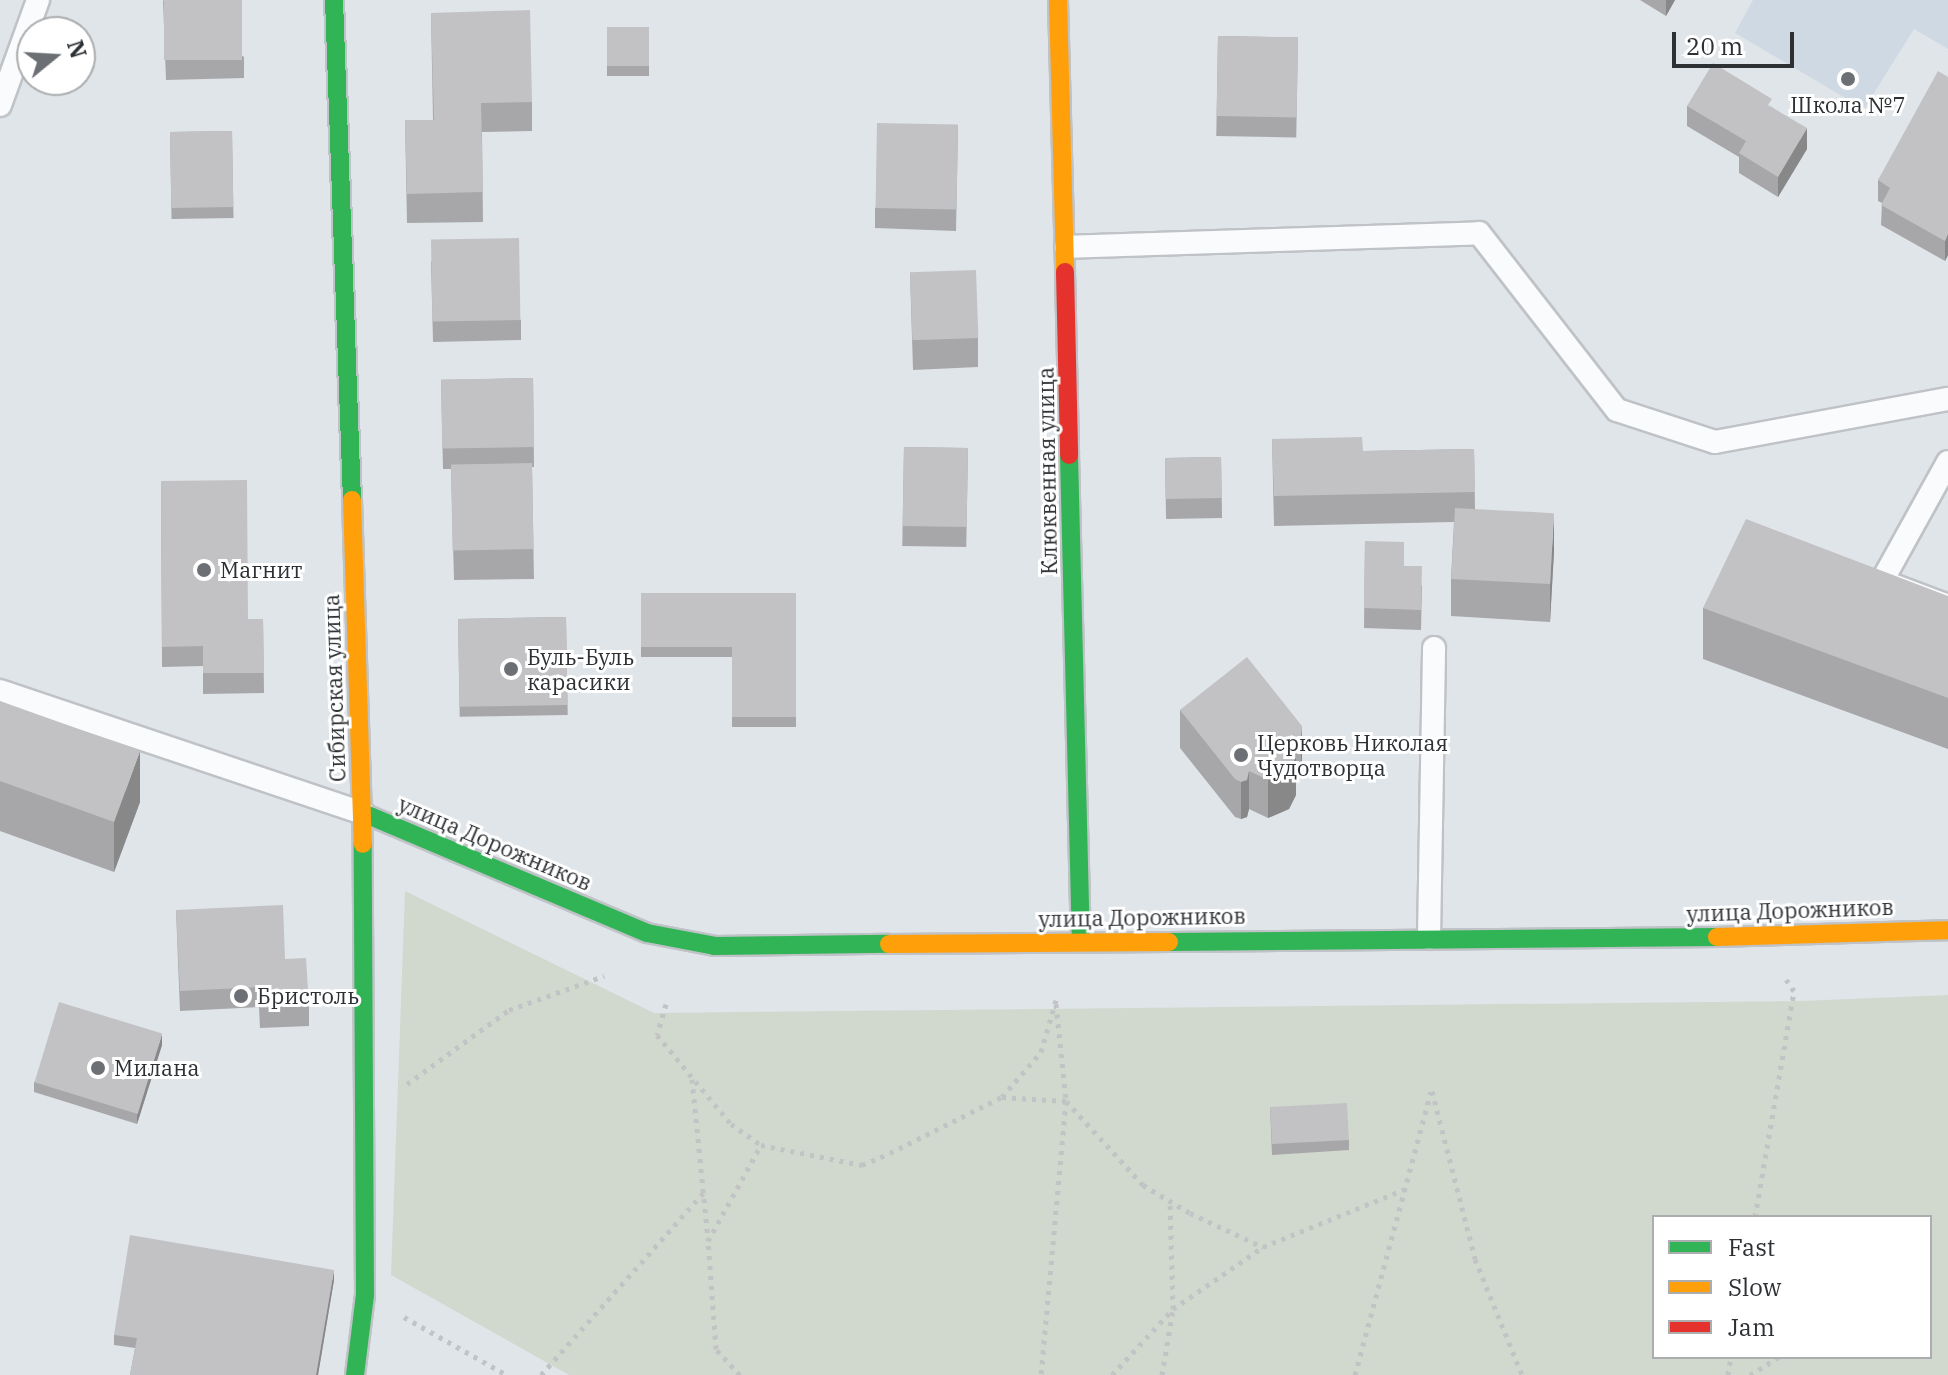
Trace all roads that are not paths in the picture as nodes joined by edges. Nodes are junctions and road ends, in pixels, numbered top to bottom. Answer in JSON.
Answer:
{"nodes":[{"id":1,"x":38,"y":0,"type":"edge"},
{"id":2,"x":334,"y":0,"type":"edge"},
{"id":3,"x":1058,"y":0,"type":"edge"},
{"id":4,"x":0,"y":105,"type":"edge"},
{"id":5,"x":1066,"y":247,"type":"junction"},
{"id":6,"x":1948,"y":399,"type":"edge"},
{"id":7,"x":1948,"y":462,"type":"edge"},
{"id":8,"x":1948,"y":606,"type":"edge"},
{"id":9,"x":1434,"y":648,"type":"dead end"},
{"id":10,"x":0,"y":691,"type":"edge"},
{"id":11,"x":363,"y":813,"type":"junction"},
{"id":12,"x":1948,"y":930,"type":"edge"},
{"id":13,"x":1429,"y":938,"type":"junction"},
{"id":14,"x":1081,"y":942,"type":"junction"},
{"id":15,"x":355,"y":1375,"type":"edge"}],
"edges":[{"from":1,"to":4,"type":"lane"},
{"from":2,"to":11,"type":"street","name":"Сибирская улица"},
{"from":3,"to":5,"type":"street","name":"Клюквенная улица"},
{"from":5,"to":6,"type":"lane"},
{"from":5,"to":14,"type":"street","name":"Клюквенная улица"},
{"from":7,"to":8,"type":"lane"},
{"from":9,"to":13,"type":"lane"},
{"from":10,"to":11,"type":"lane"},
{"from":11,"to":14,"type":"street","name":"улица Дорожников"},
{"from":11,"to":15,"type":"street","name":"Сибирская улица"},
{"from":12,"to":13,"type":"street","name":"улица Дорожников"},
{"from":13,"to":14,"type":"street","name":"улица Дорожников"}]}
